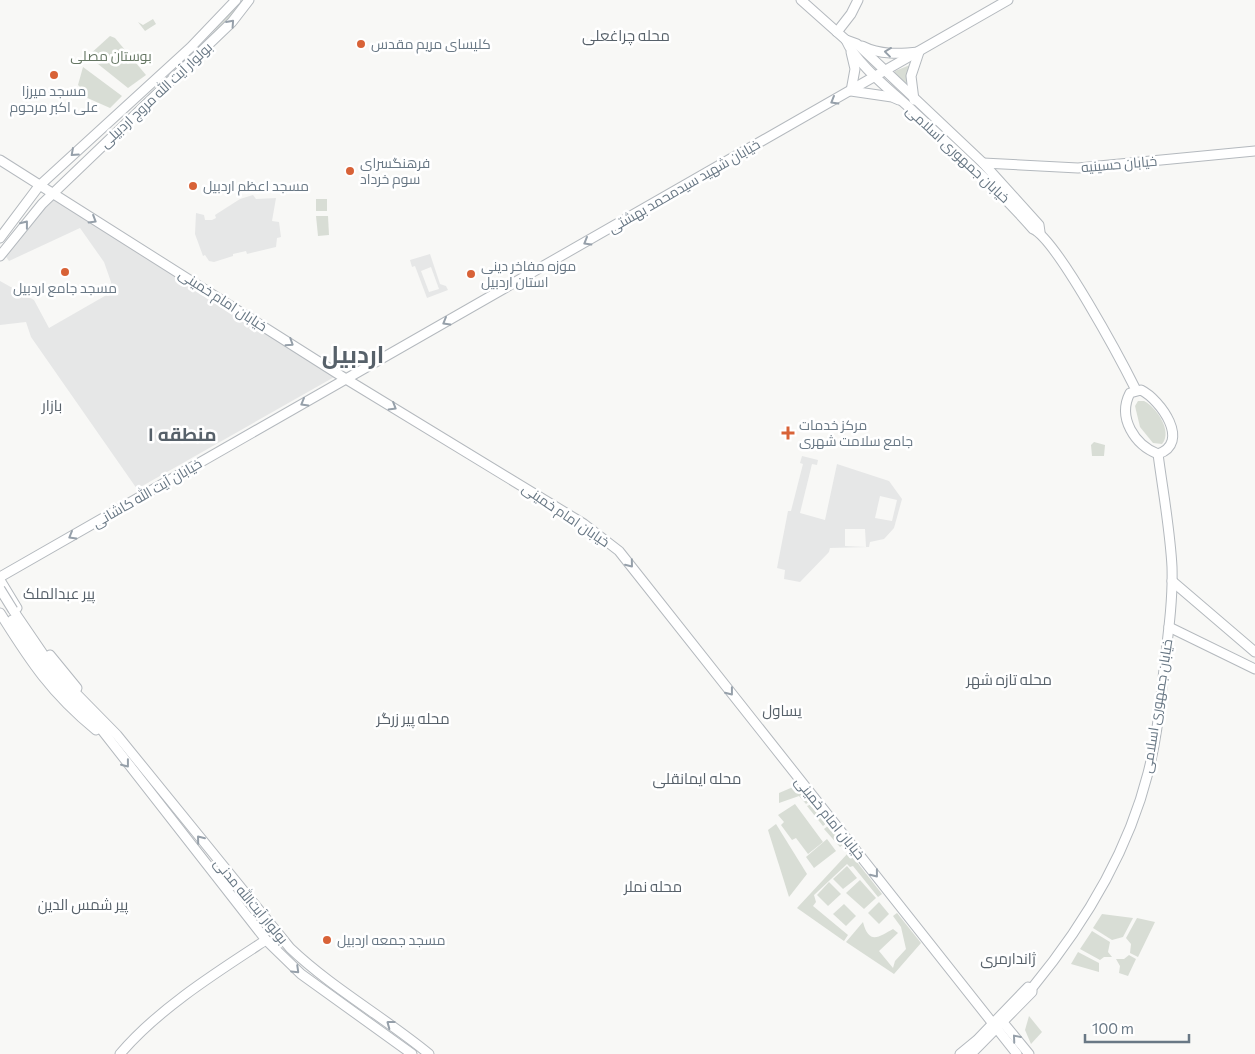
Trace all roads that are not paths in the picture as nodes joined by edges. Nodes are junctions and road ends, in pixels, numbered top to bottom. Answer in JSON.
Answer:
{"nodes":[{"id":1,"x":236,"y":0,"type":"edge"},
{"id":2,"x":249,"y":0,"type":"edge"},
{"id":3,"x":801,"y":0,"type":"edge"},
{"id":4,"x":858,"y":0,"type":"edge"},
{"id":5,"x":1008,"y":0,"type":"edge"},
{"id":6,"x":837,"y":32,"type":"junction"},
{"id":7,"x":854,"y":47,"type":"junction"},
{"id":8,"x":919,"y":52,"type":"junction"},
{"id":9,"x":881,"y":74,"type":"junction"},
{"id":10,"x":851,"y":91,"type":"junction"},
{"id":11,"x":914,"y":100,"type":"junction"},
{"id":12,"x":904,"y":102,"type":"junction"},
{"id":13,"x":1255,"y":151,"type":"edge"},
{"id":14,"x":0,"y":160,"type":"edge"},
{"id":15,"x":983,"y":163,"type":"junction"},
{"id":16,"x":39,"y":186,"type":"junction"},
{"id":17,"x":51,"y":194,"type":"junction"},
{"id":18,"x":1040,"y":232,"type":"junction"},
{"id":19,"x":0,"y":238,"type":"edge"},
{"id":20,"x":0,"y":256,"type":"edge"},
{"id":21,"x":346,"y":379,"type":"junction"},
{"id":22,"x":1136,"y":390,"type":"junction"},
{"id":23,"x":1158,"y":454,"type":"junction"},
{"id":24,"x":1172,"y":581,"type":"junction"},
{"id":25,"x":1,"y":583,"type":"edge"},
{"id":26,"x":0,"y":600,"type":"edge"},
{"id":27,"x":7,"y":611,"type":"edge"},
{"id":28,"x":1169,"y":627,"type":"junction"},
{"id":29,"x":1255,"y":652,"type":"edge"},
{"id":30,"x":1255,"y":669,"type":"edge"},
{"id":31,"x":100,"y":722,"type":"junction"},
{"id":32,"x":117,"y":735,"type":"junction"},
{"id":33,"x":108,"y":740,"type":"junction"},
{"id":34,"x":266,"y":940,"type":"junction"},
{"id":35,"x":998,"y":1023,"type":"junction"},
{"id":36,"x":120,"y":1054,"type":"edge"},
{"id":37,"x":412,"y":1054,"type":"edge"},
{"id":38,"x":429,"y":1054,"type":"edge"},
{"id":39,"x":960,"y":1054,"type":"edge"},
{"id":40,"x":971,"y":1054,"type":"edge"},
{"id":41,"x":1017,"y":1054,"type":"edge"},
{"id":42,"x":1030,"y":1054,"type":"edge"}],
"edges":[{"from":1,"to":16,"type":"main road","name":"بولوار آیت الله مروج اردبیلی","one_way":true},
{"from":17,"to":2,"type":"main road","name":"بولوار آیت الله مروج اردبیلی","one_way":true},
{"from":3,"to":6,"type":"main road"},
{"from":4,"to":6,"type":"main road"},
{"from":5,"to":8,"type":"main road","name":"خیابان شهید سیدمحمد بهشتی"},
{"from":6,"to":7,"type":"main road"},
{"from":8,"to":7,"type":"main road","one_way":true},
{"from":7,"to":9,"type":"main road"},
{"from":7,"to":10,"type":"main road"},
{"from":8,"to":9,"type":"main road","name":"خیابان شهید سیدمحمد بهشتی"},
{"from":8,"to":11,"type":"main road"},
{"from":9,"to":10,"type":"main road","name":"خیابان شهید سیدمحمد بهشتی"},
{"from":9,"to":11,"type":"main road","name":"خیابان جمهوری اسلامی"},
{"from":9,"to":12,"type":"main road","name":"خیابان جمهوری اسلامی"},
{"from":10,"to":12,"type":"main road"},
{"from":10,"to":21,"type":"main road","name":"خیابان شهید سیدمحمد بهشتی","one_way":true},
{"from":11,"to":15,"type":"main road","name":"خیابان جمهوری اسلامی"},
{"from":12,"to":18,"type":"main road","name":"خیابان جمهوری اسلامی"},
{"from":13,"to":15,"type":"main road","name":"خیابان حسینیه"},
{"from":14,"to":16,"type":"main road"},
{"from":15,"to":18,"type":"main road","name":"خیابان جمهوری اسلامی"},
{"from":16,"to":17,"type":"main road","name":"خیابان امام خمینی"},
{"from":16,"to":19,"type":"main road","name":"بولوار آیت الله مروج اردبیلی"},
{"from":20,"to":17,"type":"main road","name":"بولوار آیت الله مروج اردبیلی","one_way":true},
{"from":17,"to":21,"type":"main road","name":"خیابان امام خمینی","one_way":true},
{"from":18,"to":22,"type":"main road","name":"خیابان جمهوری اسلامی"},
{"from":21,"to":25,"type":"main road","name":"خیابان آیت الله کاشانی","one_way":true},
{"from":21,"to":35,"type":"main road","name":"خیابان امام خمینی","one_way":true},
{"from":22,"to":23,"type":"main road"},
{"from":22,"to":23,"type":"main road"},
{"from":23,"to":24,"type":"main road","name":"خیابان جمهوری اسلامی"},
{"from":24,"to":28,"type":"main road","name":"خیابان جمهوری اسلامی"},
{"from":24,"to":29,"type":"main road"},
{"from":25,"to":27,"type":"main road","bridge":true},
{"from":26,"to":27,"type":"main road"},
{"from":27,"to":31,"type":"main road"},
{"from":27,"to":32,"type":"main road"},
{"from":27,"to":33,"type":"main road"},
{"from":28,"to":30,"type":"main road"},
{"from":28,"to":35,"type":"main road","name":"خیابان جمهوری اسلامی"},
{"from":31,"to":32,"type":"main road","name":"بولوار آیت‌الله مدنی"},
{"from":31,"to":33,"type":"main road","name":"بولوار آیت‌الله مدنی"},
{"from":38,"to":32,"type":"main road","name":"بولوار آیت‌الله مدنی","one_way":true},
{"from":33,"to":34,"type":"main road","name":"بولوار آیت‌الله مدنی","one_way":true},
{"from":34,"to":36,"type":"main road"},
{"from":34,"to":37,"type":"main road","name":"بولوار آیت‌الله مدنی","one_way":true},
{"from":35,"to":39,"type":"main road"},
{"from":35,"to":40,"type":"main road"},
{"from":35,"to":41,"type":"main road","name":"خیابان امام خمینی"},
{"from":42,"to":35,"type":"main road","name":"خیابان امام خمینی","one_way":true}]}
